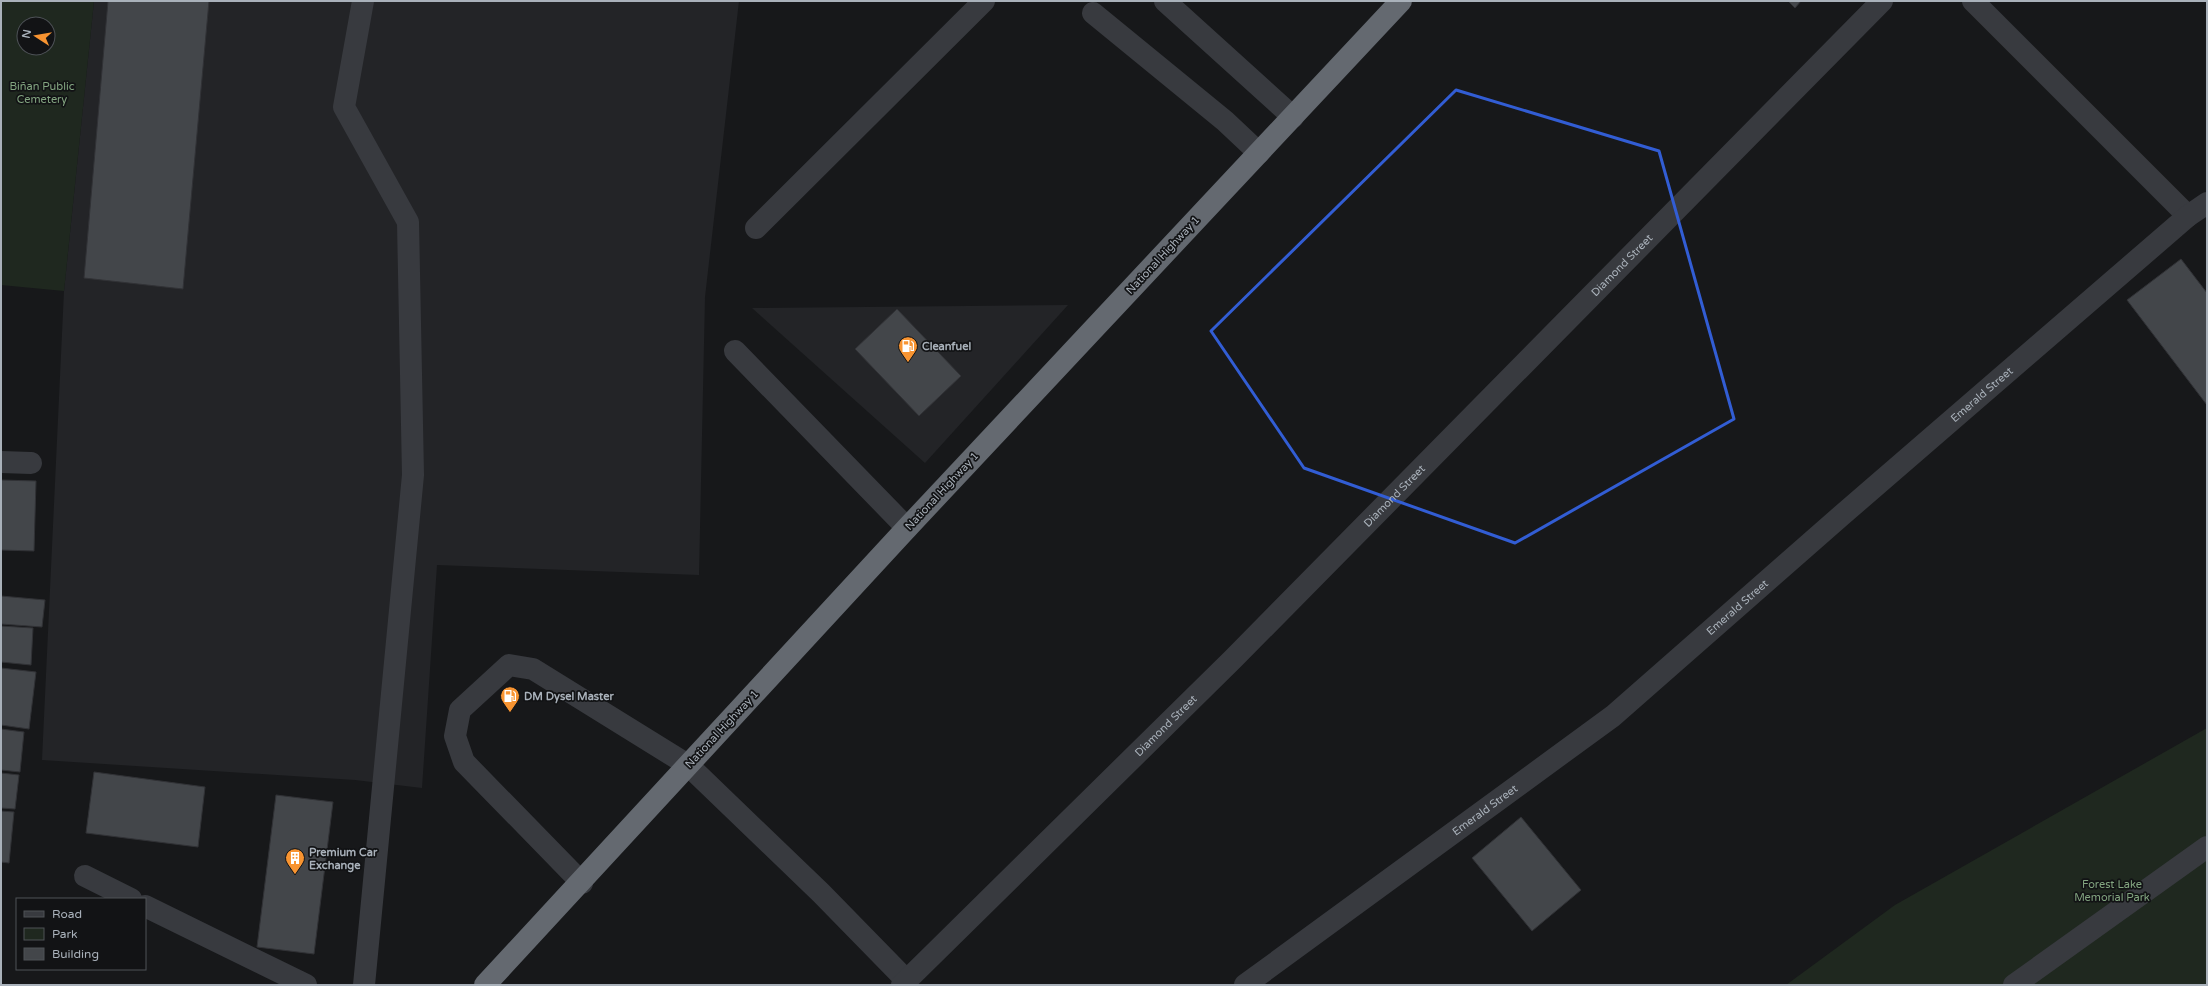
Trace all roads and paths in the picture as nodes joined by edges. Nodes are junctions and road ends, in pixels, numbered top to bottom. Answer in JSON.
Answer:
{"nodes":[{"id":1,"x":363,"y":1,"type":"edge"},
{"id":2,"x":984,"y":1,"type":"edge"},
{"id":3,"x":1165,"y":1,"type":"edge"},
{"id":4,"x":1402,"y":1,"type":"edge"},
{"id":5,"x":1882,"y":1,"type":"edge"},
{"id":6,"x":1973,"y":1,"type":"edge"},
{"id":7,"x":1093,"y":13,"type":"dead end"},
{"id":8,"x":1293,"y":117,"type":"junction"},
{"id":9,"x":1259,"y":153,"type":"junction"},
{"id":10,"x":2207,"y":203,"type":"edge"},
{"id":11,"x":2188,"y":216,"type":"junction"},
{"id":12,"x":756,"y":228,"type":"dead end"},
{"id":13,"x":735,"y":351,"type":"dead end"},
{"id":14,"x":1,"y":462,"type":"edge"},
{"id":15,"x":31,"y":463,"type":"dead end"},
{"id":16,"x":907,"y":528,"type":"junction"},
{"id":17,"x":688,"y":765,"type":"junction"},
{"id":18,"x":2207,"y":847,"type":"edge"},
{"id":19,"x":85,"y":876,"type":"dead end"},
{"id":20,"x":582,"y":883,"type":"junction"},
{"id":21,"x":129,"y":898,"type":"edge"},
{"id":22,"x":146,"y":906,"type":"edge"},
{"id":23,"x":904,"y":983,"type":"edge"},
{"id":24,"x":306,"y":985,"type":"edge"},
{"id":25,"x":364,"y":985,"type":"edge"},
{"id":26,"x":486,"y":985,"type":"edge"},
{"id":27,"x":1245,"y":985,"type":"edge"},
{"id":28,"x":2014,"y":985,"type":"edge"}],
"edges":[{"from":1,"to":25,"type":"street"},
{"from":2,"to":12,"type":"street"},
{"from":3,"to":8,"type":"street"},
{"from":4,"to":8,"type":"highway","name":"National Highway 1"},
{"from":5,"to":23,"type":"street","name":"Diamond Street"},
{"from":6,"to":11,"type":"street"},
{"from":7,"to":9,"type":"street"},
{"from":8,"to":9,"type":"highway","name":"National Highway 1"},
{"from":9,"to":16,"type":"highway","name":"National Highway 1"},
{"from":10,"to":11,"type":"street","name":"Emerald Street"},
{"from":11,"to":27,"type":"street","name":"Emerald Street"},
{"from":13,"to":16,"type":"street"},
{"from":14,"to":15,"type":"street"},
{"from":16,"to":17,"type":"highway","name":"National Highway 1"},
{"from":17,"to":20,"type":"highway","name":"National Highway 1"},
{"from":17,"to":20,"type":"street"},
{"from":17,"to":23,"type":"street"},
{"from":18,"to":28,"type":"street"},
{"from":19,"to":21,"type":"street"},
{"from":20,"to":26,"type":"highway","name":"National Highway 1"},
{"from":22,"to":24,"type":"street"}]}
